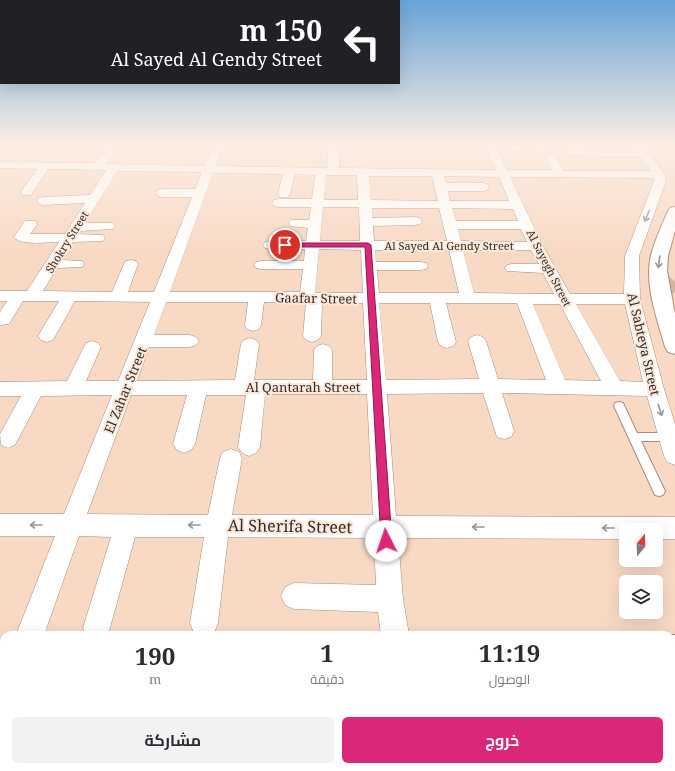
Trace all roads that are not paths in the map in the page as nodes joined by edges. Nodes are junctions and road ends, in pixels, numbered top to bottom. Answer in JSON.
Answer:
{"nodes":[{"id":1,"x":35,"y":181,"type":"edge"},
{"id":2,"x":105,"y":181,"type":"edge"},
{"id":3,"x":205,"y":181,"type":"edge"},
{"id":4,"x":287,"y":181,"type":"edge"},
{"id":5,"x":324,"y":181,"type":"edge"},
{"id":6,"x":364,"y":181,"type":"edge"},
{"id":7,"x":439,"y":181,"type":"edge"},
{"id":8,"x":506,"y":181,"type":"edge"},
{"id":9,"x":659,"y":181,"type":"edge"},
{"id":10,"x":441,"y":187,"type":"junction"},
{"id":11,"x":483,"y":187,"type":"dead end"},
{"id":12,"x":27,"y":192,"type":"dead end"},
{"id":13,"x":162,"y":193,"type":"dead end"},
{"id":14,"x":200,"y":193,"type":"junction"},
{"id":15,"x":94,"y":199,"type":"junction"},
{"id":16,"x":43,"y":201,"type":"dead end"},
{"id":17,"x":318,"y":203,"type":"junction"},
{"id":18,"x":445,"y":205,"type":"junction"},
{"id":19,"x":518,"y":205,"type":"junction"},
{"id":20,"x":675,"y":212,"type":"edge"},
{"id":21,"x":366,"y":213,"type":"junction"},
{"id":22,"x":415,"y":221,"type":"dead end"},
{"id":23,"x":296,"y":223,"type":"dead end"},
{"id":24,"x":30,"y":224,"type":"dead end"},
{"id":25,"x":315,"y":224,"type":"junction"},
{"id":26,"x":450,"y":225,"type":"junction"},
{"id":27,"x":527,"y":225,"type":"junction"},
{"id":28,"x":77,"y":226,"type":"junction"},
{"id":29,"x":108,"y":226,"type":"dead end"},
{"id":30,"x":69,"y":238,"type":"junction"},
{"id":31,"x":98,"y":238,"type":"dead end"},
{"id":32,"x":270,"y":245,"type":"dead end"},
{"id":33,"x":313,"y":245,"type":"junction"},
{"id":34,"x":368,"y":245,"type":"junction"},
{"id":35,"x":455,"y":246,"type":"junction"},
{"id":36,"x":536,"y":246,"type":"junction"},
{"id":37,"x":53,"y":264,"type":"junction"},
{"id":38,"x":77,"y":264,"type":"dead end"},
{"id":39,"x":131,"y":264,"type":"dead end"},
{"id":40,"x":261,"y":265,"type":"dead end"},
{"id":41,"x":311,"y":265,"type":"junction"},
{"id":42,"x":369,"y":266,"type":"junction"},
{"id":43,"x":421,"y":266,"type":"dead end"},
{"id":44,"x":512,"y":268,"type":"dead end"},
{"id":45,"x":548,"y":269,"type":"junction"},
{"id":46,"x":0,"y":296,"type":"edge"},
{"id":47,"x":25,"y":296,"type":"junction"},
{"id":48,"x":70,"y":296,"type":"junction"},
{"id":49,"x":118,"y":296,"type":"junction"},
{"id":50,"x":257,"y":297,"type":"junction"},
{"id":51,"x":160,"y":298,"type":"junction"},
{"id":52,"x":311,"y":298,"type":"junction"},
{"id":53,"x":437,"y":298,"type":"junction"},
{"id":54,"x":468,"y":298,"type":"junction"},
{"id":55,"x":371,"y":299,"type":"junction"},
{"id":56,"x":523,"y":299,"type":"junction"},
{"id":57,"x":564,"y":299,"type":"junction"},
{"id":58,"x":632,"y":299,"type":"junction"},
{"id":59,"x":3,"y":320,"type":"dead end"},
{"id":60,"x":671,"y":320,"type":"edge"},
{"id":61,"x":253,"y":325,"type":"dead end"},
{"id":62,"x":47,"y":336,"type":"dead end"},
{"id":63,"x":144,"y":341,"type":"junction"},
{"id":64,"x":190,"y":341,"type":"dead end"},
{"id":65,"x":477,"y":341,"type":"dead end"},
{"id":66,"x":448,"y":342,"type":"dead end"},
{"id":67,"x":250,"y":344,"type":"dead end"},
{"id":68,"x":92,"y":347,"type":"dead end"},
{"id":69,"x":675,"y":347,"type":"edge"},
{"id":70,"x":490,"y":386,"type":"junction"},
{"id":71,"x":322,"y":387,"type":"junction"},
{"id":72,"x":377,"y":387,"type":"junction"},
{"id":73,"x":558,"y":387,"type":"junction"},
{"id":74,"x":125,"y":388,"type":"junction"},
{"id":75,"x":198,"y":388,"type":"junction"},
{"id":76,"x":249,"y":388,"type":"junction"},
{"id":77,"x":614,"y":388,"type":"junction"},
{"id":78,"x":0,"y":389,"type":"edge"},
{"id":79,"x":35,"y":389,"type":"junction"},
{"id":80,"x":73,"y":389,"type":"junction"},
{"id":81,"x":654,"y":389,"type":"junction"},
{"id":82,"x":619,"y":406,"type":"dead end"},
{"id":83,"x":504,"y":431,"type":"dead end"},
{"id":84,"x":634,"y":437,"type":"junction"},
{"id":85,"x":669,"y":437,"type":"junction"},
{"id":86,"x":8,"y":439,"type":"dead end"},
{"id":87,"x":184,"y":444,"type":"dead end"},
{"id":88,"x":249,"y":447,"type":"dead end"},
{"id":89,"x":675,"y":456,"type":"edge"},
{"id":90,"x":230,"y":458,"type":"dead end"},
{"id":91,"x":658,"y":491,"type":"dead end"},
{"id":92,"x":0,"y":525,"type":"edge"},
{"id":93,"x":71,"y":525,"type":"junction"},
{"id":94,"x":126,"y":525,"type":"junction"},
{"id":95,"x":218,"y":525,"type":"junction"},
{"id":96,"x":386,"y":527,"type":"junction"},
{"id":97,"x":675,"y":528,"type":"edge"},
{"id":98,"x":294,"y":596,"type":"dead end"},
{"id":99,"x":390,"y":599,"type":"junction"},
{"id":100,"x":204,"y":623,"type":"dead end"},
{"id":101,"x":97,"y":628,"type":"dead end"},
{"id":102,"x":31,"y":631,"type":"edge"},
{"id":103,"x":394,"y":631,"type":"edge"}],
"edges":[{"from":1,"to":12,"type":"street"},
{"from":2,"to":15,"type":"street","name":"Shokry Street"},
{"from":3,"to":14,"type":"street","name":"El Zahar Street"},
{"from":4,"to":17,"type":"street"},
{"from":5,"to":17,"type":"street"},
{"from":6,"to":21,"type":"street"},
{"from":7,"to":10,"type":"street"},
{"from":8,"to":19,"type":"street","name":"Al Sayegh Street"},
{"from":9,"to":58,"type":"street","name":"Al Sabteya Street","one_way":true},
{"from":10,"to":11,"type":"street"},
{"from":10,"to":18,"type":"street"},
{"from":13,"to":14,"type":"street"},
{"from":14,"to":51,"type":"street","name":"El Zahar Street"},
{"from":15,"to":16,"type":"street"},
{"from":15,"to":28,"type":"street","name":"Shokry Street"},
{"from":17,"to":21,"type":"street"},
{"from":17,"to":25,"type":"street"},
{"from":18,"to":19,"type":"street"},
{"from":18,"to":21,"type":"street"},
{"from":18,"to":26,"type":"street"},
{"from":19,"to":27,"type":"street","name":"Al Sayegh Street"},
{"from":20,"to":60,"type":"street","one_way":true},
{"from":21,"to":22,"type":"street"},
{"from":21,"to":34,"type":"street"},
{"from":23,"to":25,"type":"street"},
{"from":24,"to":30,"type":"street"},
{"from":25,"to":33,"type":"street"},
{"from":26,"to":27,"type":"street"},
{"from":26,"to":35,"type":"street"},
{"from":27,"to":36,"type":"street","name":"Al Sayegh Street"},
{"from":28,"to":29,"type":"street"},
{"from":28,"to":30,"type":"street","name":"Shokry Street"},
{"from":30,"to":31,"type":"street"},
{"from":30,"to":37,"type":"street","name":"Shokry Street"},
{"from":32,"to":33,"type":"street","name":"Al Sayed Al Gendy Street"},
{"from":33,"to":34,"type":"street","name":"Al Sayed Al Gendy Street"},
{"from":33,"to":41,"type":"street"},
{"from":34,"to":35,"type":"street","name":"Al Sayed Al Gendy Street"},
{"from":34,"to":42,"type":"street"},
{"from":35,"to":36,"type":"street","name":"Al Sayed Al Gendy Street"},
{"from":35,"to":54,"type":"street"},
{"from":36,"to":45,"type":"street","name":"Al Sayegh Street"},
{"from":37,"to":38,"type":"street"},
{"from":37,"to":47,"type":"street","name":"Shokry Street"},
{"from":39,"to":49,"type":"street"},
{"from":40,"to":41,"type":"street"},
{"from":41,"to":52,"type":"street"},
{"from":42,"to":43,"type":"street"},
{"from":42,"to":55,"type":"street"},
{"from":44,"to":45,"type":"street"},
{"from":45,"to":57,"type":"street","name":"Al Sayegh Street"},
{"from":46,"to":47,"type":"street","name":"Gaafar Street"},
{"from":47,"to":48,"type":"street","name":"Gaafar Street"},
{"from":47,"to":59,"type":"street","name":"Shokry Street"},
{"from":48,"to":49,"type":"street","name":"Gaafar Street"},
{"from":48,"to":62,"type":"street"},
{"from":49,"to":51,"type":"street","name":"Gaafar Street"},
{"from":50,"to":51,"type":"street","name":"Gaafar Street"},
{"from":50,"to":52,"type":"street","name":"Gaafar Street"},
{"from":50,"to":61,"type":"street"},
{"from":51,"to":63,"type":"street","name":"El Zahar Street"},
{"from":52,"to":55,"type":"street","name":"Gaafar Street"},
{"from":52,"to":71,"type":"street"},
{"from":53,"to":54,"type":"street","name":"Gaafar Street"},
{"from":53,"to":55,"type":"street","name":"Gaafar Street"},
{"from":53,"to":66,"type":"street"},
{"from":54,"to":56,"type":"street","name":"Gaafar Street"},
{"from":55,"to":72,"type":"street"},
{"from":56,"to":57,"type":"street","name":"Gaafar Street"},
{"from":56,"to":73,"type":"street"},
{"from":57,"to":58,"type":"street","name":"Gaafar Street"},
{"from":57,"to":77,"type":"street","name":"Al Sayegh Street"},
{"from":58,"to":81,"type":"street","name":"Al Sabteya Street"},
{"from":60,"to":69,"type":"street"},
{"from":63,"to":64,"type":"street"},
{"from":63,"to":74,"type":"street","name":"El Zahar Street"},
{"from":65,"to":70,"type":"street"},
{"from":67,"to":76,"type":"street"},
{"from":68,"to":80,"type":"street"},
{"from":70,"to":72,"type":"street","name":"Al Qantarah Street"},
{"from":70,"to":73,"type":"street","name":"Al Qantarah Street"},
{"from":70,"to":83,"type":"street"},
{"from":71,"to":72,"type":"street","name":"Al Qantarah Street"},
{"from":71,"to":76,"type":"street","name":"Al Qantarah Street"},
{"from":72,"to":96,"type":"street"},
{"from":73,"to":77,"type":"street","name":"Al Qantarah Street"},
{"from":74,"to":75,"type":"street","name":"Al Qantarah Street"},
{"from":74,"to":80,"type":"street","name":"Al Qantarah Street"},
{"from":74,"to":93,"type":"street","name":"El Zahar Street"},
{"from":75,"to":76,"type":"street","name":"Al Qantarah Street"},
{"from":75,"to":87,"type":"street"},
{"from":76,"to":88,"type":"street"},
{"from":77,"to":81,"type":"street","name":"Al Qantarah Street"},
{"from":78,"to":79,"type":"street","name":"Al Qantarah Street"},
{"from":79,"to":80,"type":"street","name":"Al Qantarah Street"},
{"from":79,"to":86,"type":"street"},
{"from":81,"to":85,"type":"street","name":"Al Sabteya Street","one_way":true},
{"from":82,"to":84,"type":"lane"},
{"from":84,"to":85,"type":"lane"},
{"from":84,"to":91,"type":"lane"},
{"from":85,"to":89,"type":"street","name":"Al Sabteya Street"},
{"from":90,"to":95,"type":"street"},
{"from":93,"to":92,"type":"street","name":"Al Sherifa Street","one_way":true},
{"from":93,"to":94,"type":"street","name":"Al Sherifa Street"},
{"from":93,"to":102,"type":"street","name":"El Zahar Street"},
{"from":95,"to":94,"type":"street","name":"Al Sherifa Street","one_way":true},
{"from":94,"to":101,"type":"street"},
{"from":95,"to":96,"type":"street","name":"Al Sherifa Street"},
{"from":95,"to":100,"type":"street"},
{"from":97,"to":96,"type":"street","name":"Al Sherifa Street","one_way":true},
{"from":96,"to":99,"type":"street"},
{"from":98,"to":99,"type":"street"},
{"from":99,"to":103,"type":"street"}]}
